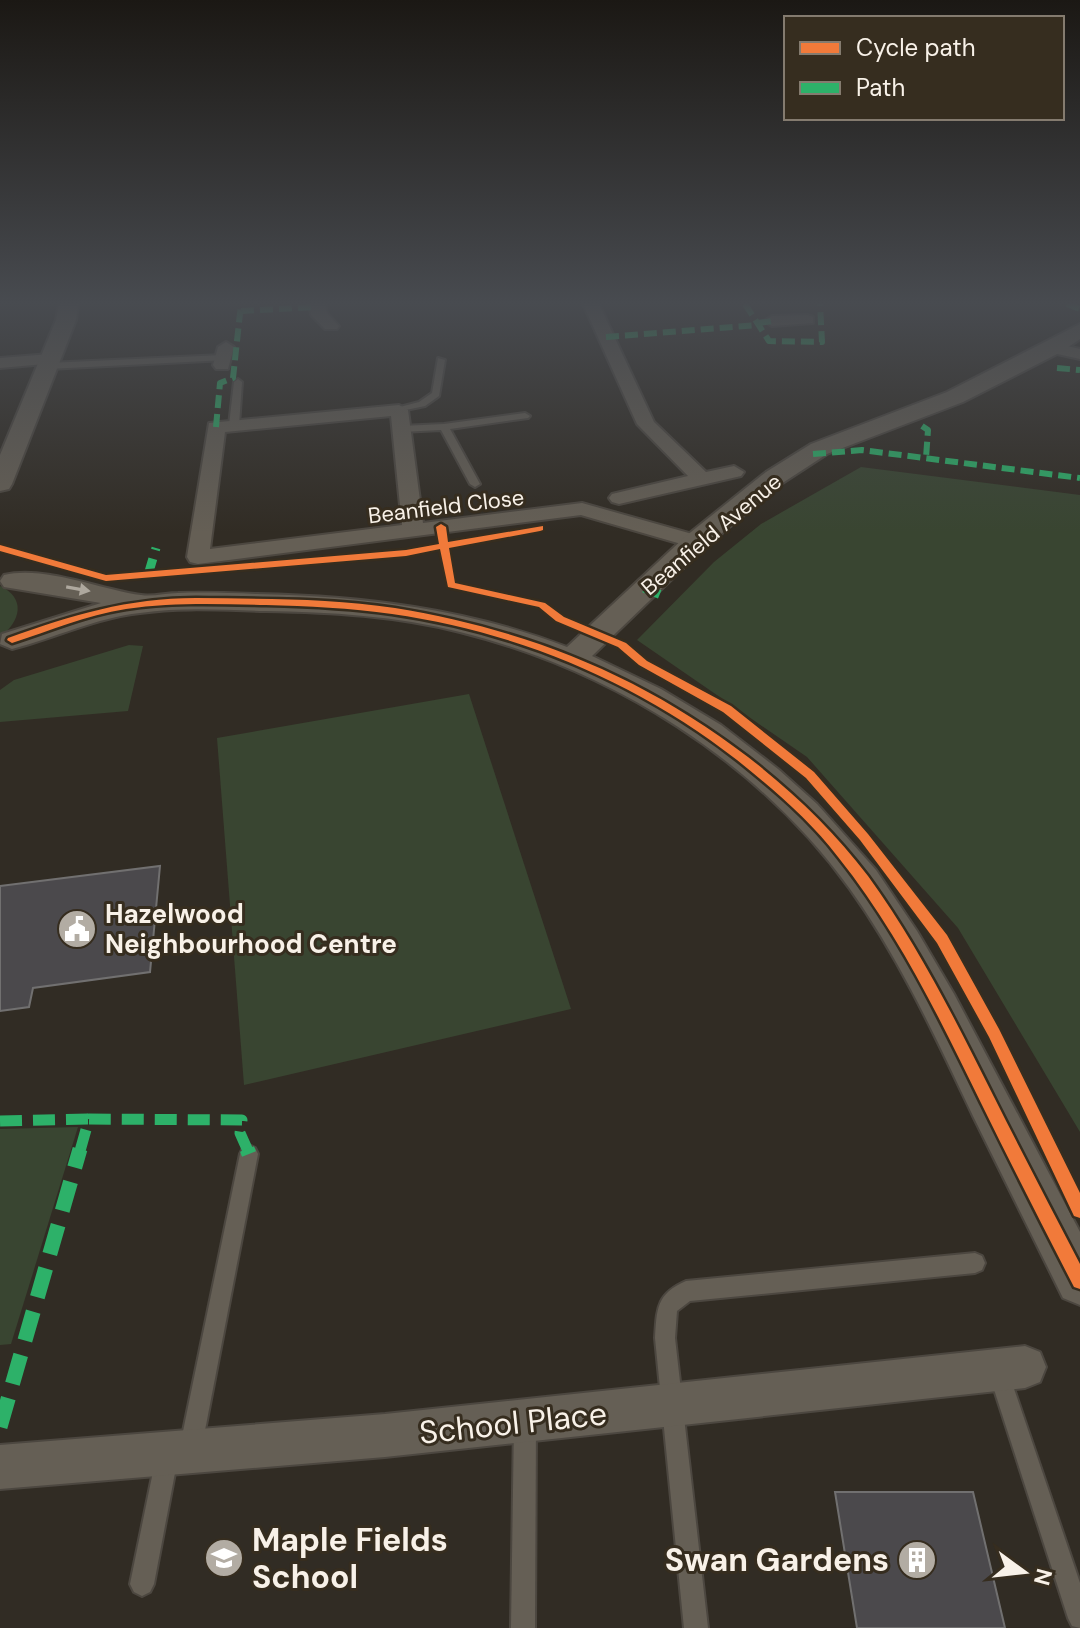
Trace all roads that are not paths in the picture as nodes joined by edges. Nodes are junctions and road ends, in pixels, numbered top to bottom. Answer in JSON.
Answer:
{"nodes":[{"id":1,"x":42,"y":380,"type":"edge"},
{"id":2,"x":438,"y":380,"type":"edge"},
{"id":3,"x":626,"y":380,"type":"edge"},
{"id":4,"x":989,"y":380,"type":"edge"},
{"id":5,"x":238,"y":382,"type":"dead end"},
{"id":6,"x":525,"y":416,"type":"dead end"},
{"id":7,"x":400,"y":420,"type":"junction"},
{"id":8,"x":234,"y":425,"type":"junction"},
{"id":9,"x":444,"y":427,"type":"junction"},
{"id":10,"x":734,"y":472,"type":"dead end"},
{"id":11,"x":702,"y":479,"type":"junction"},
{"id":12,"x":0,"y":484,"type":"edge"},
{"id":13,"x":475,"y":484,"type":"dead end"},
{"id":14,"x":619,"y":498,"type":"dead end"},
{"id":15,"x":413,"y":531,"type":"junction"},
{"id":16,"x":695,"y":542,"type":"junction"},
{"id":17,"x":7,"y":579,"type":"edge"},
{"id":18,"x":142,"y":603,"type":"junction"},
{"id":19,"x":4,"y":646,"type":"edge"},
{"id":20,"x":573,"y":657,"type":"junction"},
{"id":21,"x":249,"y":1154,"type":"dead end"},
{"id":22,"x":975,"y":1263,"type":"dead end"},
{"id":23,"x":1080,"y":1281,"type":"edge"},
{"id":24,"x":1011,"y":1369,"type":"joint"},
{"id":25,"x":673,"y":1406,"type":"junction"},
{"id":26,"x":525,"y":1423,"type":"junction"},
{"id":27,"x":178,"y":1456,"type":"junction"},
{"id":28,"x":0,"y":1467,"type":"edge"},
{"id":29,"x":142,"y":1584,"type":"dead end"},
{"id":30,"x":1080,"y":1618,"type":"edge"},
{"id":31,"x":523,"y":1628,"type":"edge"},
{"id":32,"x":696,"y":1628,"type":"edge"}],
"edges":[{"from":1,"to":12,"type":"street"},
{"from":2,"to":7,"type":"lane"},
{"from":3,"to":11,"type":"street"},
{"from":4,"to":16,"type":"street","name":"Beanfield Avenue"},
{"from":5,"to":8,"type":"lane"},
{"from":6,"to":9,"type":"lane"},
{"from":7,"to":8,"type":"street"},
{"from":7,"to":9,"type":"lane"},
{"from":7,"to":15,"type":"street"},
{"from":8,"to":15,"type":"street","name":"Beanfield Close"},
{"from":9,"to":13,"type":"lane"},
{"from":10,"to":11,"type":"street"},
{"from":11,"to":14,"type":"street"},
{"from":15,"to":16,"type":"street","name":"Beanfield Close"},
{"from":16,"to":20,"type":"street","name":"Beanfield Avenue"},
{"from":17,"to":18,"type":"street","one_way":true},
{"from":17,"to":19,"type":"street"},
{"from":18,"to":19,"type":"street"},
{"from":18,"to":20,"type":"street"},
{"from":20,"to":23,"type":"street"},
{"from":21,"to":27,"type":"lane"},
{"from":22,"to":25,"type":"lane"},
{"from":24,"to":25,"type":"street","name":"School Place"},
{"from":24,"to":30,"type":"lane"},
{"from":25,"to":26,"type":"street","name":"School Place"},
{"from":25,"to":32,"type":"lane"},
{"from":26,"to":27,"type":"street","name":"School Place"},
{"from":26,"to":31,"type":"lane"},
{"from":27,"to":28,"type":"street","name":"School Place"},
{"from":27,"to":29,"type":"lane"}]}
